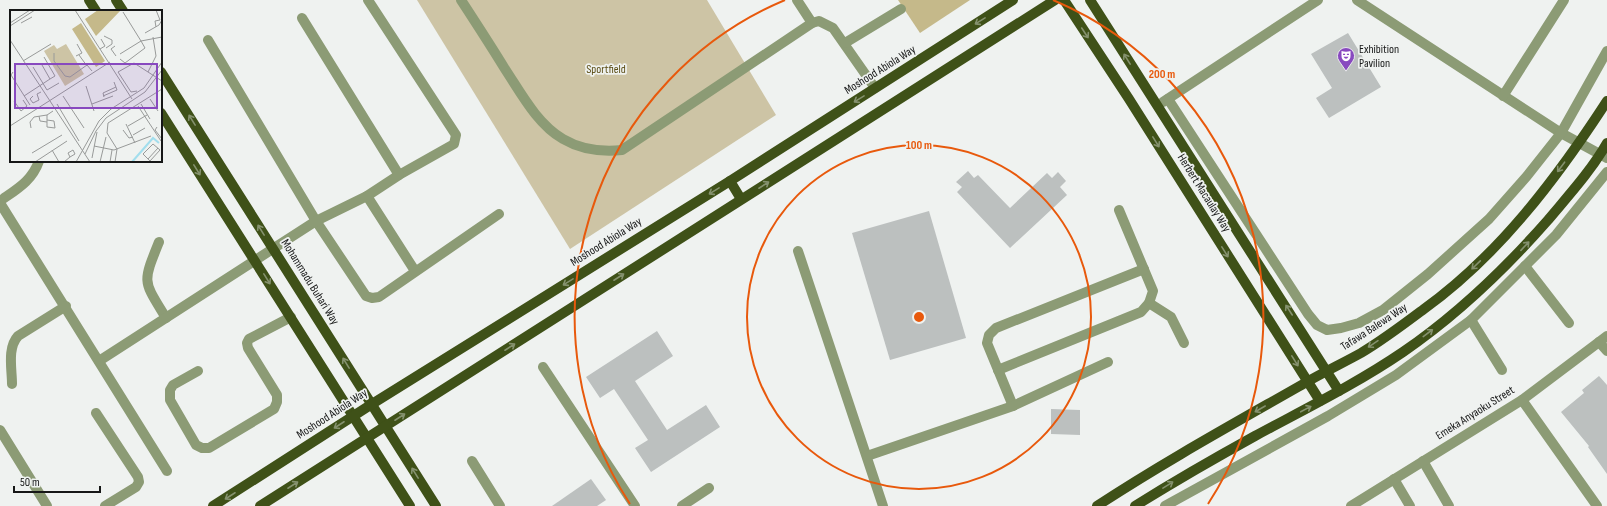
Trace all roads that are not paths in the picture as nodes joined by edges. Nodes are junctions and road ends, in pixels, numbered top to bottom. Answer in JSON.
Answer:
{"nodes":[{"id":1,"x":89,"y":0,"type":"edge"},
{"id":2,"x":116,"y":0,"type":"edge"},
{"id":3,"x":368,"y":0,"type":"edge"},
{"id":4,"x":461,"y":0,"type":"edge"},
{"id":5,"x":797,"y":0,"type":"edge"},
{"id":6,"x":1013,"y":0,"type":"edge"},
{"id":7,"x":1055,"y":0,"type":"edge"},
{"id":8,"x":1064,"y":0,"type":"edge"},
{"id":9,"x":1090,"y":0,"type":"edge"},
{"id":10,"x":1318,"y":0,"type":"edge"},
{"id":11,"x":1357,"y":0,"type":"edge"},
{"id":12,"x":1564,"y":0,"type":"edge"},
{"id":13,"x":901,"y":9,"type":"dead end"},
{"id":14,"x":95,"y":10,"type":"edge"},
{"id":15,"x":121,"y":10,"type":"edge"},
{"id":16,"x":302,"y":18,"type":"dead end"},
{"id":17,"x":812,"y":23,"type":"junction"},
{"id":18,"x":208,"y":40,"type":"dead end"},
{"id":19,"x":845,"y":43,"type":"junction"},
{"id":20,"x":1607,"y":51,"type":"edge"},
{"id":21,"x":162,"y":74,"type":"edge"},
{"id":22,"x":875,"y":88,"type":"junction"},
{"id":23,"x":1503,"y":96,"type":"junction"},
{"id":24,"x":1168,"y":99,"type":"junction"},
{"id":25,"x":1607,"y":101,"type":"edge"},
{"id":26,"x":1158,"y":106,"type":"junction"},
{"id":27,"x":162,"y":115,"type":"edge"},
{"id":28,"x":1561,"y":133,"type":"junction"},
{"id":29,"x":1607,"y":143,"type":"edge"},
{"id":30,"x":1579,"y":144,"type":"junction"},
{"id":31,"x":1604,"y":156,"type":"edge"},
{"id":32,"x":39,"y":162,"type":"edge"},
{"id":33,"x":1607,"y":172,"type":"edge"},
{"id":34,"x":399,"y":175,"type":"junction"},
{"id":35,"x":730,"y":181,"type":"junction"},
{"id":36,"x":367,"y":196,"type":"junction"},
{"id":37,"x":741,"y":199,"type":"junction"},
{"id":38,"x":0,"y":202,"type":"edge"},
{"id":39,"x":1119,"y":210,"type":"dead end"},
{"id":40,"x":499,"y":214,"type":"dead end"},
{"id":41,"x":316,"y":221,"type":"junction"},
{"id":42,"x":159,"y":242,"type":"dead end"},
{"id":43,"x":274,"y":250,"type":"junction"},
{"id":44,"x":798,"y":251,"type":"dead end"},
{"id":45,"x":255,"y":261,"type":"junction"},
{"id":46,"x":1525,"y":266,"type":"junction"},
{"id":47,"x":1144,"y":269,"type":"junction"},
{"id":48,"x":415,"y":271,"type":"junction"},
{"id":49,"x":1149,"y":303,"type":"junction"},
{"id":50,"x":66,"y":306,"type":"junction"},
{"id":51,"x":166,"y":318,"type":"junction"},
{"id":52,"x":291,"y":318,"type":"junction"},
{"id":53,"x":1471,"y":320,"type":"junction"},
{"id":54,"x":1569,"y":323,"type":"dead end"},
{"id":55,"x":1603,"y":339,"type":"edge"},
{"id":56,"x":1184,"y":343,"type":"dead end"},
{"id":57,"x":1607,"y":350,"type":"edge"},
{"id":58,"x":99,"y":361,"type":"junction"},
{"id":59,"x":1108,"y":362,"type":"dead end"},
{"id":60,"x":543,"y":367,"type":"dead end"},
{"id":61,"x":998,"y":370,"type":"junction"},
{"id":62,"x":1502,"y":370,"type":"dead end"},
{"id":63,"x":198,"y":371,"type":"dead end"},
{"id":64,"x":1328,"y":371,"type":"junction"},
{"id":65,"x":1308,"y":381,"type":"junction"},
{"id":66,"x":12,"y":384,"type":"dead end"},
{"id":67,"x":1339,"y":391,"type":"junction"},
{"id":68,"x":1522,"y":400,"type":"junction"},
{"id":69,"x":1320,"y":402,"type":"junction"},
{"id":70,"x":372,"y":404,"type":"junction"},
{"id":71,"x":1013,"y":406,"type":"junction"},
{"id":72,"x":96,"y":412,"type":"dead end"},
{"id":73,"x":354,"y":416,"type":"junction"},
{"id":74,"x":386,"y":426,"type":"junction"},
{"id":75,"x":0,"y":430,"type":"edge"},
{"id":76,"x":367,"y":438,"type":"junction"},
{"id":77,"x":867,"y":456,"type":"junction"},
{"id":78,"x":472,"y":461,"type":"dead end"},
{"id":79,"x":1423,"y":461,"type":"junction"},
{"id":80,"x":167,"y":471,"type":"dead end"},
{"id":81,"x":1394,"y":479,"type":"junction"},
{"id":82,"x":709,"y":488,"type":"dead end"},
{"id":83,"x":47,"y":506,"type":"edge"},
{"id":84,"x":105,"y":506,"type":"edge"},
{"id":85,"x":213,"y":506,"type":"edge"},
{"id":86,"x":260,"y":506,"type":"edge"},
{"id":87,"x":410,"y":506,"type":"edge"},
{"id":88,"x":436,"y":506,"type":"edge"},
{"id":89,"x":500,"y":506,"type":"edge"},
{"id":90,"x":636,"y":506,"type":"edge"},
{"id":91,"x":682,"y":506,"type":"edge"},
{"id":92,"x":883,"y":506,"type":"edge"},
{"id":93,"x":1097,"y":506,"type":"edge"},
{"id":94,"x":1135,"y":506,"type":"edge"},
{"id":95,"x":1165,"y":506,"type":"edge"},
{"id":96,"x":1351,"y":506,"type":"edge"},
{"id":97,"x":1410,"y":506,"type":"edge"},
{"id":98,"x":1449,"y":506,"type":"edge"},
{"id":99,"x":1597,"y":506,"type":"edge"}],
"edges":[{"from":1,"to":14,"type":"main road"},
{"from":2,"to":15,"type":"main road"},
{"from":3,"to":34,"type":"street"},
{"from":4,"to":17,"type":"street"},
{"from":5,"to":17,"type":"street"},
{"from":6,"to":22,"type":"main road","name":"Moshood Abiola Way","one_way":true},
{"from":37,"to":7,"type":"main road","one_way":true},
{"from":8,"to":65,"type":"main road","name":"Herbert Macaulay Way","one_way":true},
{"from":26,"to":9,"type":"main road","name":"Herbert Macaulay Way","one_way":true},
{"from":10,"to":24,"type":"street"},
{"from":11,"to":23,"type":"street"},
{"from":12,"to":23,"type":"street"},
{"from":13,"to":19,"type":"street"},
{"from":16,"to":34,"type":"street"},
{"from":17,"to":19,"type":"street"},
{"from":18,"to":41,"type":"street"},
{"from":19,"to":22,"type":"street"},
{"from":20,"to":28,"type":"street"},
{"from":43,"to":21,"type":"main road","name":"Mohammadu Buhari Way","one_way":true},
{"from":22,"to":35,"type":"main road","name":"Moshood Abiola Way","one_way":true},
{"from":23,"to":28,"type":"street"},
{"from":24,"to":26,"type":"street"},
{"from":24,"to":28,"type":"street"},
{"from":25,"to":30,"type":"main road","name":"Tafawa Balewa Way"},
{"from":64,"to":26,"type":"main road","name":"Herbert Macaulay Way","one_way":true},
{"from":27,"to":45,"type":"main road","one_way":true},
{"from":28,"to":30,"type":"street"},
{"from":29,"to":31,"type":"main road"},
{"from":30,"to":31,"type":"street"},
{"from":30,"to":64,"type":"main road","name":"Tafawa Balewa Way","one_way":true},
{"from":67,"to":31,"type":"main road","one_way":true},
{"from":32,"to":38,"type":"street"},
{"from":33,"to":46,"type":"street"},
{"from":34,"to":36,"type":"street"},
{"from":35,"to":37,"type":"main road"},
{"from":35,"to":70,"type":"main road","name":"Moshood Abiola Way","one_way":true},
{"from":36,"to":41,"type":"street"},
{"from":36,"to":48,"type":"street"},
{"from":74,"to":37,"type":"main road","one_way":true},
{"from":38,"to":50,"type":"street"},
{"from":39,"to":47,"type":"street"},
{"from":40,"to":48,"type":"street"},
{"from":41,"to":43,"type":"street"},
{"from":41,"to":48,"type":"street"},
{"from":42,"to":51,"type":"street"},
{"from":43,"to":45,"type":"street"},
{"from":70,"to":43,"type":"main road","name":"Mohammadu Buhari Way","one_way":true},
{"from":44,"to":77,"type":"street"},
{"from":45,"to":51,"type":"street"},
{"from":45,"to":52,"type":"main road","one_way":true},
{"from":46,"to":53,"type":"street"},
{"from":46,"to":54,"type":"street"},
{"from":47,"to":49,"type":"street"},
{"from":47,"to":61,"type":"street"},
{"from":49,"to":56,"type":"street"},
{"from":49,"to":61,"type":"street"},
{"from":50,"to":58,"type":"street"},
{"from":50,"to":66,"type":"street"},
{"from":51,"to":58,"type":"street"},
{"from":52,"to":63,"type":"street"},
{"from":52,"to":73,"type":"main road"},
{"from":53,"to":62,"type":"street"},
{"from":53,"to":95,"type":"street"},
{"from":55,"to":57,"type":"street"},
{"from":55,"to":68,"type":"street","name":"Emeka Anyaoku Street"},
{"from":58,"to":80,"type":"street"},
{"from":59,"to":71,"type":"street"},
{"from":60,"to":90,"type":"street"},
{"from":61,"to":71,"type":"street"},
{"from":64,"to":65,"type":"main road","name":"Tafawa Balewa Way"},
{"from":64,"to":67,"type":"main road","name":"Herbert Macaulay Way"},
{"from":65,"to":69,"type":"main road","name":"Herbert Macaulay Way"},
{"from":65,"to":93,"type":"main road","name":"Tafawa Balewa Way","one_way":true},
{"from":67,"to":69,"type":"main road"},
{"from":68,"to":79,"type":"street","name":"Emeka Anyaoku Street"},
{"from":68,"to":99,"type":"street"},
{"from":94,"to":69,"type":"main road","one_way":true},
{"from":70,"to":73,"type":"main road","name":"Moshood Abiola Way"},
{"from":70,"to":74,"type":"main road","name":"Mohammadu Buhari Way"},
{"from":71,"to":77,"type":"street"},
{"from":72,"to":84,"type":"street"},
{"from":73,"to":76,"type":"main road"},
{"from":73,"to":85,"type":"main road","name":"Moshood Abiola Way","one_way":true},
{"from":74,"to":76,"type":"main road"},
{"from":88,"to":74,"type":"main road","name":"Mohammadu Buhari Way","one_way":true},
{"from":75,"to":83,"type":"street"},
{"from":86,"to":76,"type":"main road","one_way":true},
{"from":76,"to":87,"type":"main road"},
{"from":77,"to":92,"type":"street"},
{"from":78,"to":89,"type":"street"},
{"from":79,"to":81,"type":"street","name":"Emeka Anyaoku Street"},
{"from":79,"to":98,"type":"street"},
{"from":81,"to":96,"type":"street","name":"Emeka Anyaoku Street"},
{"from":81,"to":97,"type":"street"},
{"from":82,"to":91,"type":"street"}]}
